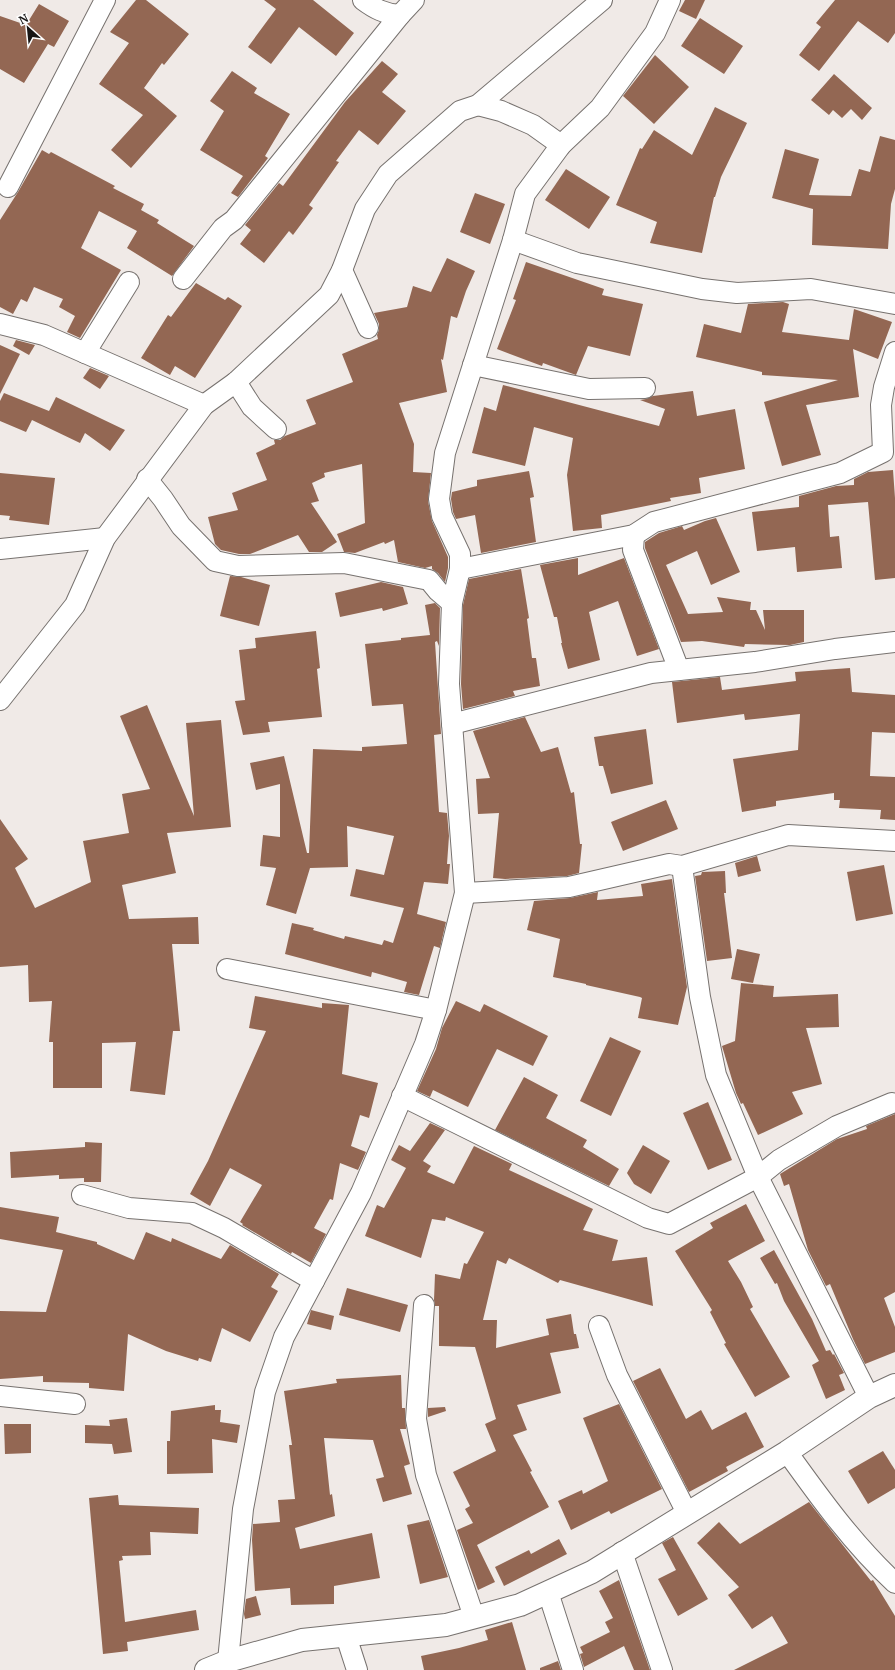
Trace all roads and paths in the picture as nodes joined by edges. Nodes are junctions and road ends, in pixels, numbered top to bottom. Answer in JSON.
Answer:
{"nodes":[{"id":1,"x":105,"y":0,"type":"edge"},
{"id":2,"x":414,"y":0,"type":"edge"},
{"id":3,"x":602,"y":0,"type":"edge"},
{"id":4,"x":670,"y":0,"type":"edge"},
{"id":5,"x":369,"y":4,"type":"edge"},
{"id":6,"x":400,"y":15,"type":"junction"},
{"id":7,"x":384,"y":35,"type":"junction"},
{"id":8,"x":478,"y":105,"type":"junction"},
{"id":9,"x":561,"y":146,"type":"junction"},
{"id":10,"x":8,"y":187,"type":"dead end"},
{"id":11,"x":514,"y":240,"type":"junction"},
{"id":12,"x":342,"y":270,"type":"junction"},
{"id":13,"x":183,"y":279,"type":"dead end"},
{"id":14,"x":129,"y":282,"type":"dead end"},
{"id":15,"x":895,"y":304,"type":"edge"},
{"id":16,"x":0,"y":324,"type":"edge"},
{"id":17,"x":368,"y":328,"type":"dead end"},
{"id":18,"x":895,"y":352,"type":"edge"},
{"id":19,"x":85,"y":353,"type":"junction"},
{"id":20,"x":473,"y":364,"type":"junction"},
{"id":21,"x":236,"y":382,"type":"junction"},
{"id":22,"x":645,"y":388,"type":"dead end"},
{"id":23,"x":204,"y":405,"type":"junction"},
{"id":24,"x":276,"y":429,"type":"dead end"},
{"id":25,"x":147,"y":479,"type":"junction"},
{"id":26,"x":634,"y":536,"type":"junction"},
{"id":27,"x":105,"y":538,"type":"junction"},
{"id":28,"x":0,"y":549,"type":"edge"},
{"id":29,"x":460,"y":569,"type":"junction"},
{"id":30,"x":452,"y":603,"type":"junction"},
{"id":31,"x":895,"y":642,"type":"edge"},
{"id":32,"x":680,"y":670,"type":"junction"},
{"id":33,"x":0,"y":700,"type":"edge"},
{"id":34,"x":452,"y":724,"type":"junction"},
{"id":35,"x":895,"y":841,"type":"edge"},
{"id":36,"x":682,"y":866,"type":"junction"},
{"id":37,"x":465,"y":893,"type":"junction"},
{"id":38,"x":227,"y":968,"type":"dead end"},
{"id":39,"x":436,"y":1010,"type":"junction"},
{"id":40,"x":402,"y":1096,"type":"junction"},
{"id":41,"x":892,"y":1103,"type":"dead end"},
{"id":42,"x":758,"y":1177,"type":"junction"},
{"id":43,"x":82,"y":1195,"type":"dead end"},
{"id":44,"x":314,"y":1281,"type":"junction"},
{"id":45,"x":424,"y":1305,"type":"dead end"},
{"id":46,"x":599,"y":1326,"type":"dead end"},
{"id":47,"x":895,"y":1385,"type":"edge"},
{"id":48,"x":0,"y":1396,"type":"edge"},
{"id":49,"x":869,"y":1397,"type":"junction"},
{"id":50,"x":75,"y":1404,"type":"dead end"},
{"id":51,"x":787,"y":1452,"type":"junction"},
{"id":52,"x":687,"y":1513,"type":"junction"},
{"id":53,"x":622,"y":1552,"type":"junction"},
{"id":54,"x":895,"y":1583,"type":"edge"},
{"id":55,"x":548,"y":1592,"type":"junction"},
{"id":56,"x":474,"y":1617,"type":"junction"},
{"id":57,"x":346,"y":1636,"type":"junction"},
{"id":58,"x":214,"y":1667,"type":"edge"},
{"id":59,"x":357,"y":1670,"type":"edge"},
{"id":60,"x":573,"y":1670,"type":"edge"},
{"id":61,"x":662,"y":1670,"type":"edge"}],
"edges":[{"from":1,"to":10,"type":"street"},
{"from":2,"to":6,"type":"street"},
{"from":3,"to":8,"type":"street"},
{"from":4,"to":9,"type":"street"},
{"from":5,"to":6,"type":"street"},
{"from":5,"to":7,"type":"street"},
{"from":6,"to":7,"type":"street"},
{"from":7,"to":13,"type":"street"},
{"from":8,"to":9,"type":"street"},
{"from":8,"to":12,"type":"street"},
{"from":9,"to":11,"type":"street"},
{"from":11,"to":15,"type":"street"},
{"from":11,"to":20,"type":"street"},
{"from":12,"to":17,"type":"street"},
{"from":12,"to":21,"type":"street"},
{"from":14,"to":19,"type":"street"},
{"from":16,"to":19,"type":"street"},
{"from":18,"to":26,"type":"street"},
{"from":19,"to":23,"type":"street"},
{"from":20,"to":22,"type":"street"},
{"from":20,"to":29,"type":"street"},
{"from":21,"to":23,"type":"street"},
{"from":21,"to":24,"type":"street"},
{"from":23,"to":25,"type":"street"},
{"from":25,"to":27,"type":"street"},
{"from":25,"to":30,"type":"street"},
{"from":26,"to":29,"type":"street"},
{"from":26,"to":32,"type":"street"},
{"from":27,"to":28,"type":"street"},
{"from":27,"to":33,"type":"street"},
{"from":29,"to":30,"type":"street"},
{"from":30,"to":34,"type":"street"},
{"from":31,"to":32,"type":"street"},
{"from":32,"to":34,"type":"street"},
{"from":34,"to":37,"type":"street"},
{"from":35,"to":36,"type":"street"},
{"from":36,"to":37,"type":"street"},
{"from":36,"to":42,"type":"street"},
{"from":37,"to":39,"type":"street"},
{"from":38,"to":39,"type":"street"},
{"from":39,"to":40,"type":"street"},
{"from":40,"to":42,"type":"street"},
{"from":40,"to":44,"type":"street"},
{"from":41,"to":42,"type":"street"},
{"from":42,"to":49,"type":"street"},
{"from":43,"to":44,"type":"street"},
{"from":44,"to":58,"type":"street"},
{"from":45,"to":56,"type":"street"},
{"from":46,"to":52,"type":"street"},
{"from":47,"to":49,"type":"street"},
{"from":48,"to":50,"type":"street"},
{"from":49,"to":51,"type":"street"},
{"from":51,"to":52,"type":"street"},
{"from":51,"to":54,"type":"street"},
{"from":52,"to":53,"type":"street"},
{"from":53,"to":55,"type":"street"},
{"from":53,"to":61,"type":"street"},
{"from":55,"to":56,"type":"street"},
{"from":55,"to":60,"type":"street"},
{"from":56,"to":57,"type":"street"},
{"from":57,"to":58,"type":"street"},
{"from":57,"to":59,"type":"street"}]}
